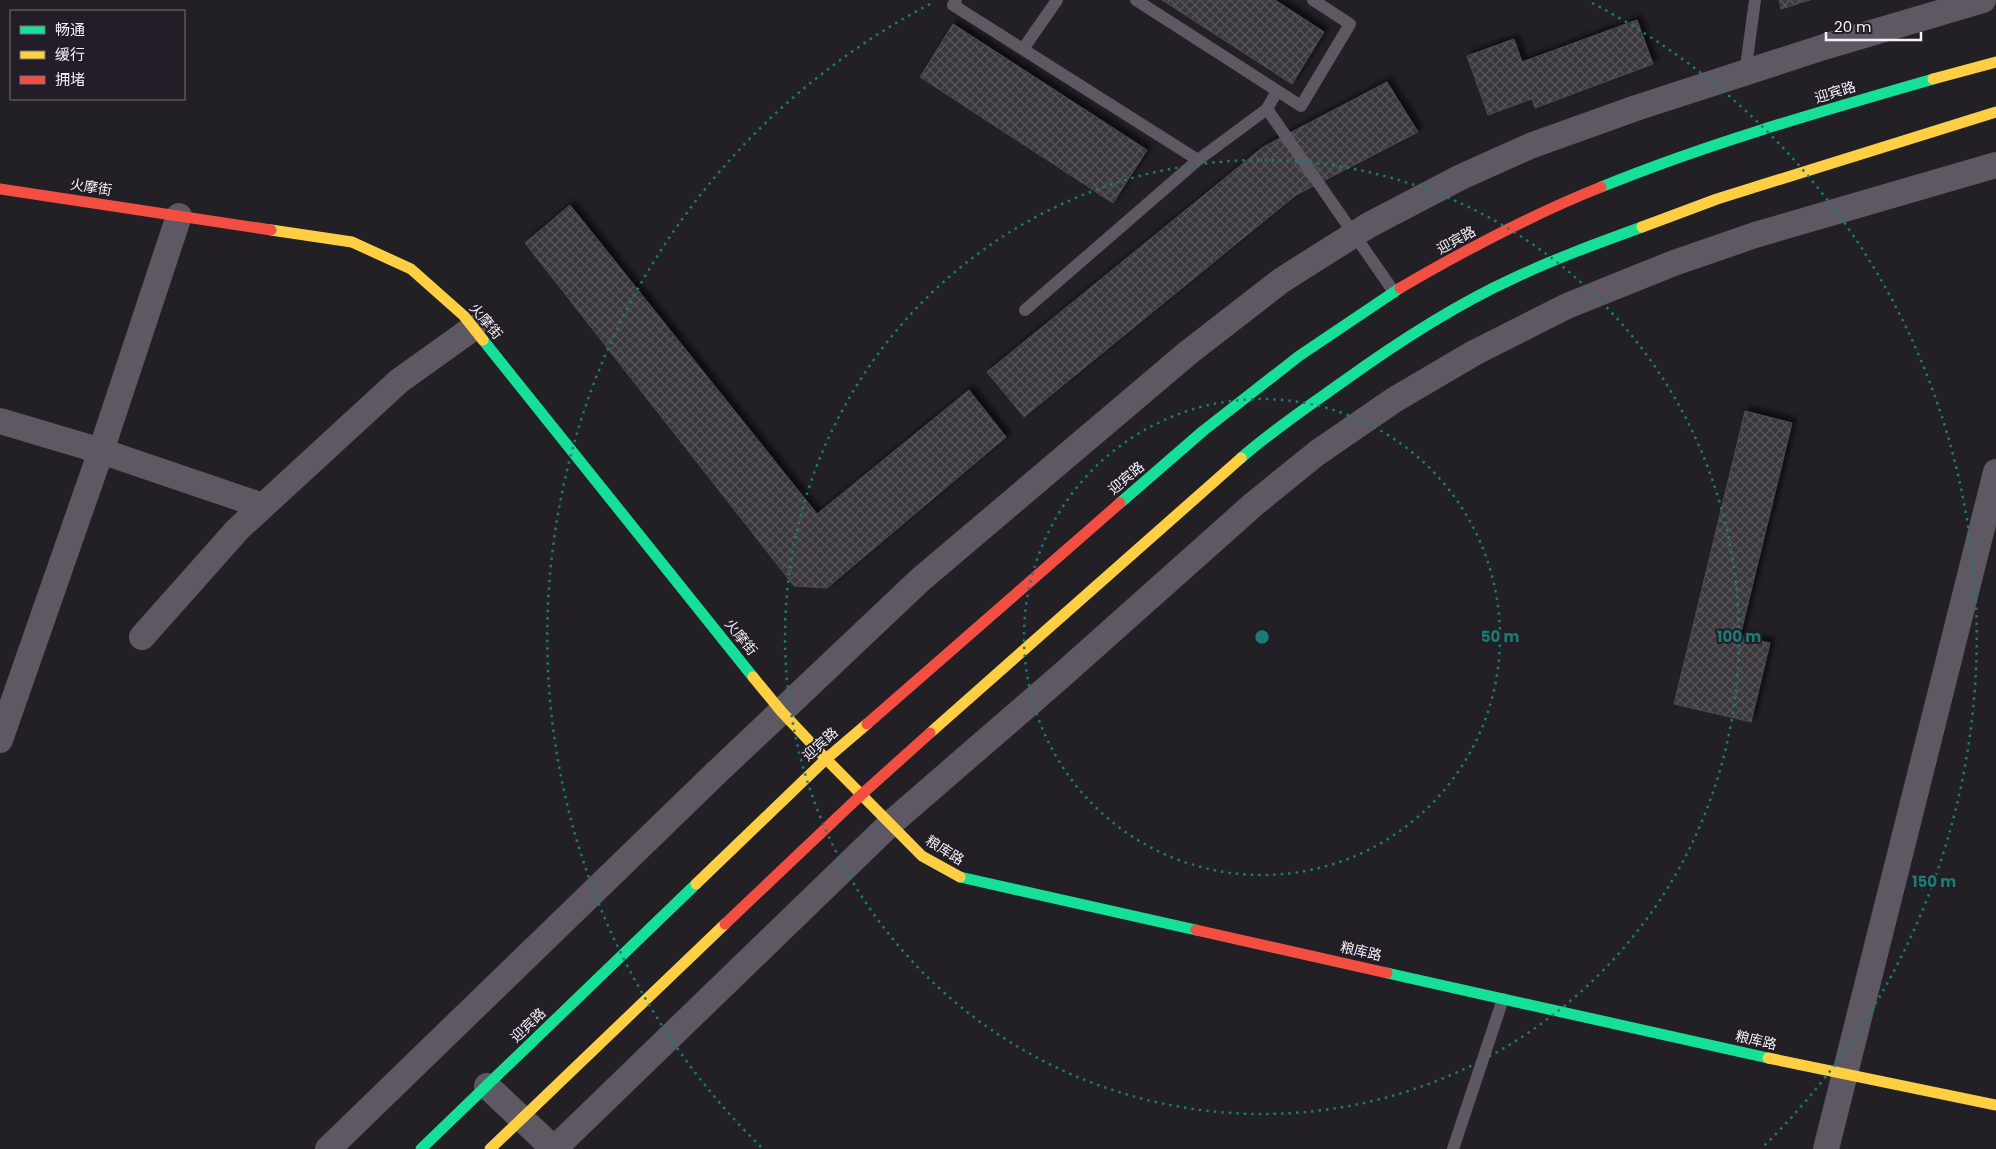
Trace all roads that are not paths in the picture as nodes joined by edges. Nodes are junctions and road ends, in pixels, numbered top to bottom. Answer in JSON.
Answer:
{"nodes":[{"id":1,"x":1057,"y":0,"type":"edge"},
{"id":2,"x":1136,"y":0,"type":"edge"},
{"id":3,"x":1313,"y":0,"type":"edge"},
{"id":4,"x":1755,"y":0,"type":"edge"},
{"id":5,"x":1983,"y":0,"type":"edge"},
{"id":6,"x":952,"y":2,"type":"edge"},
{"id":7,"x":1023,"y":49,"type":"junction"},
{"id":8,"x":1996,"y":62,"type":"edge"},
{"id":9,"x":1745,"y":74,"type":"junction"},
{"id":10,"x":1278,"y":91,"type":"junction"},
{"id":11,"x":1267,"y":109,"type":"junction"},
{"id":12,"x":1996,"y":112,"type":"edge"},
{"id":13,"x":1198,"y":160,"type":"junction"},
{"id":14,"x":1996,"y":165,"type":"edge"},
{"id":15,"x":0,"y":189,"type":"edge"},
{"id":16,"x":179,"y":216,"type":"junction"},
{"id":17,"x":1354,"y":235,"type":"junction"},
{"id":18,"x":1394,"y":292,"type":"junction"},
{"id":19,"x":1025,"y":310,"type":"dead end"},
{"id":20,"x":473,"y":328,"type":"junction"},
{"id":21,"x":0,"y":421,"type":"edge"},
{"id":22,"x":101,"y":451,"type":"junction"},
{"id":23,"x":1996,"y":472,"type":"edge"},
{"id":24,"x":264,"y":506,"type":"junction"},
{"id":25,"x":142,"y":637,"type":"dead end"},
{"id":26,"x":781,"y":710,"type":"junction"},
{"id":27,"x":0,"y":740,"type":"edge"},
{"id":28,"x":826,"y":759,"type":"junction"},
{"id":29,"x":861,"y":795,"type":"junction"},
{"id":30,"x":890,"y":824,"type":"junction"},
{"id":31,"x":1503,"y":998,"type":"junction"},
{"id":32,"x":1844,"y":1075,"type":"junction"},
{"id":33,"x":487,"y":1086,"type":"junction"},
{"id":34,"x":1996,"y":1105,"type":"edge"},
{"id":35,"x":522,"y":1119,"type":"junction"},
{"id":36,"x":328,"y":1149,"type":"edge"},
{"id":37,"x":422,"y":1149,"type":"edge"},
{"id":38,"x":490,"y":1149,"type":"edge"},
{"id":39,"x":554,"y":1149,"type":"edge"},
{"id":40,"x":1453,"y":1149,"type":"edge"},
{"id":41,"x":1826,"y":1149,"type":"edge"}],
"edges":[{"from":1,"to":7,"type":"lane"},
{"from":2,"to":10,"type":"lane"},
{"from":3,"to":10,"type":"lane"},
{"from":4,"to":9,"type":"lane"},
{"from":5,"to":9,"type":"street"},
{"from":6,"to":7,"type":"lane"},
{"from":7,"to":13,"type":"lane"},
{"from":8,"to":18,"type":"main road","name":"迎宾路"},
{"from":9,"to":17,"type":"street"},
{"from":10,"to":11,"type":"lane"},
{"from":11,"to":13,"type":"lane"},
{"from":11,"to":17,"type":"lane"},
{"from":12,"to":29,"type":"main road"},
{"from":13,"to":19,"type":"lane"},
{"from":14,"to":30,"type":"street"},
{"from":15,"to":16,"type":"main road","name":"火摩街"},
{"from":16,"to":20,"type":"main road","name":"火摩街"},
{"from":16,"to":22,"type":"street"},
{"from":17,"to":18,"type":"lane"},
{"from":17,"to":26,"type":"street"},
{"from":18,"to":28,"type":"main road","name":"迎宾路"},
{"from":20,"to":24,"type":"street"},
{"from":20,"to":26,"type":"main road","name":"火摩街"},
{"from":21,"to":22,"type":"street"},
{"from":22,"to":24,"type":"street"},
{"from":22,"to":27,"type":"street"},
{"from":23,"to":32,"type":"street"},
{"from":24,"to":25,"type":"street"},
{"from":26,"to":28,"type":"main road","name":"粮库路"},
{"from":26,"to":36,"type":"street"},
{"from":28,"to":29,"type":"main road","name":"粮库路"},
{"from":28,"to":33,"type":"main road","name":"迎宾路"},
{"from":29,"to":30,"type":"main road","name":"粮库路"},
{"from":29,"to":35,"type":"main road"},
{"from":30,"to":31,"type":"main road","name":"粮库路"},
{"from":30,"to":39,"type":"street"},
{"from":31,"to":32,"type":"main road","name":"粮库路"},
{"from":31,"to":40,"type":"lane"},
{"from":32,"to":34,"type":"main road","name":"粮库路"},
{"from":32,"to":41,"type":"street"},
{"from":33,"to":35,"type":"street"},
{"from":33,"to":37,"type":"main road","name":"迎宾路"},
{"from":35,"to":38,"type":"main road"},
{"from":35,"to":39,"type":"street"}]}
